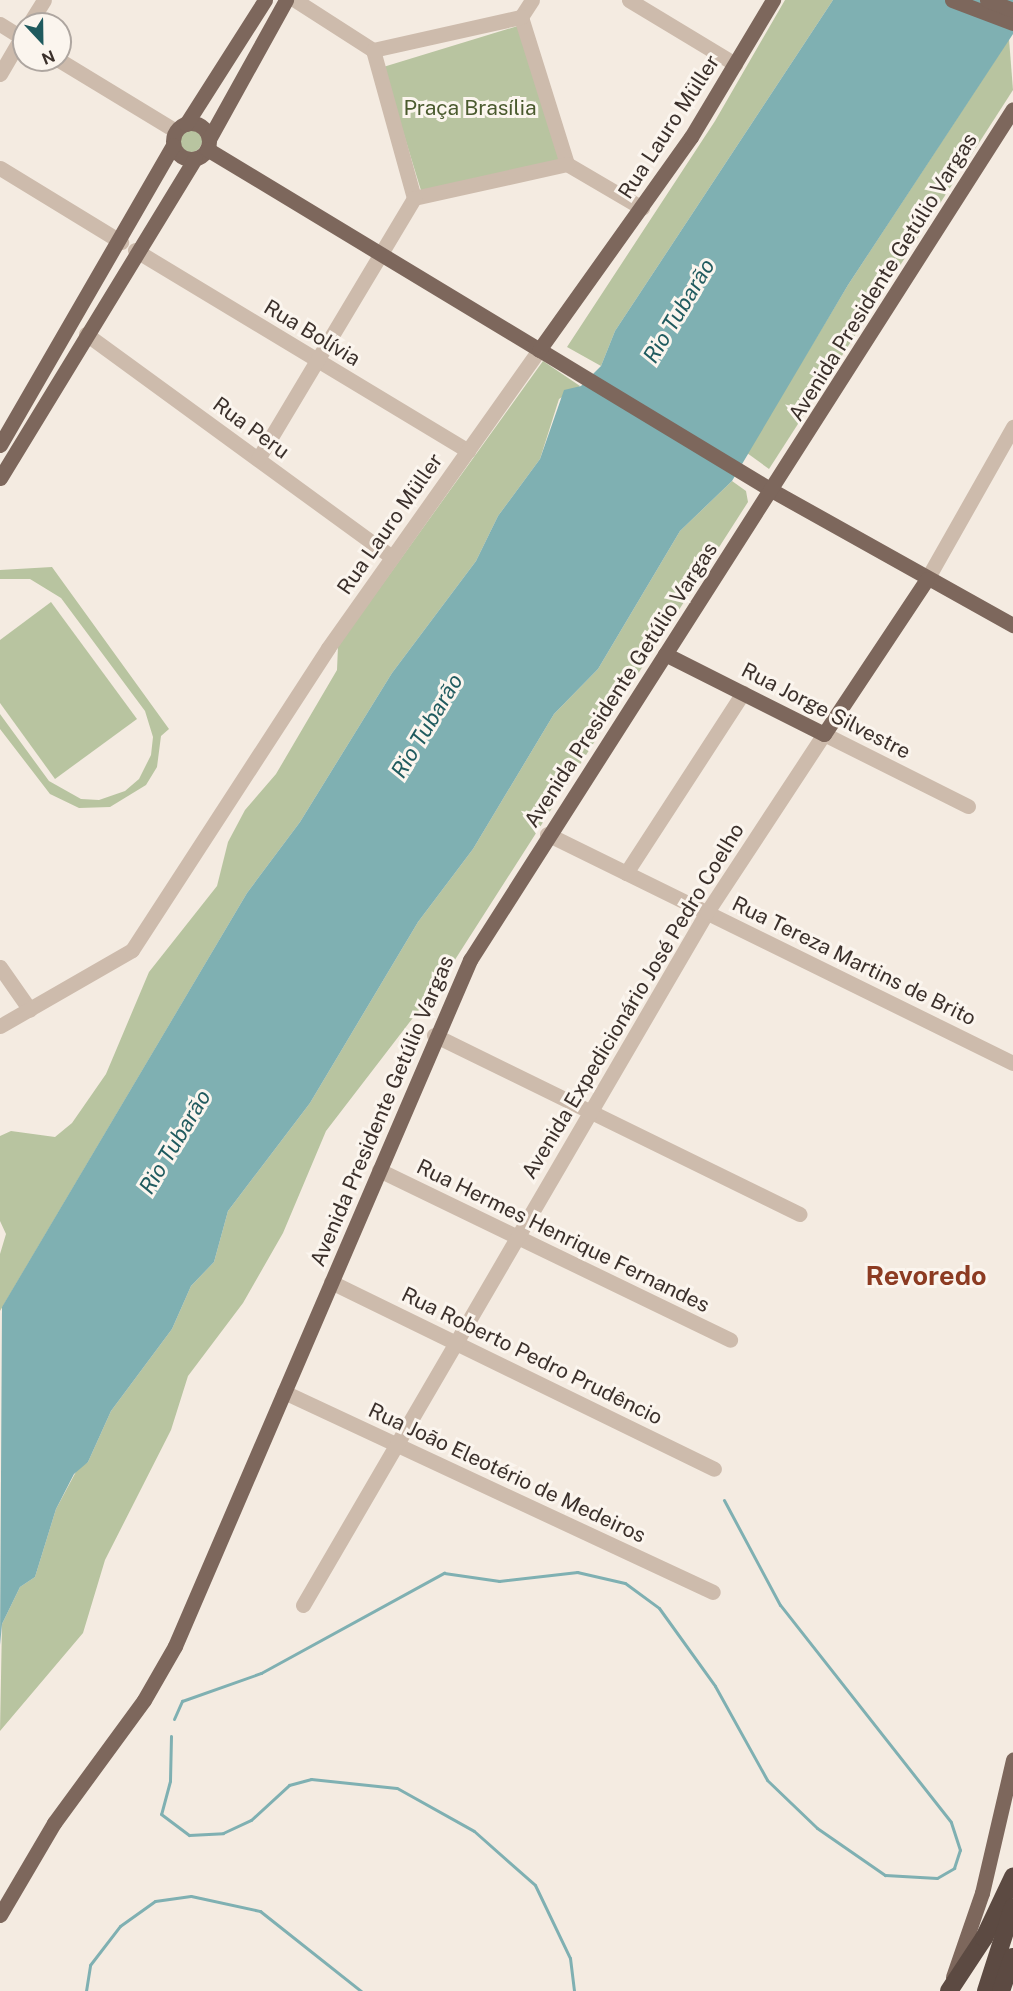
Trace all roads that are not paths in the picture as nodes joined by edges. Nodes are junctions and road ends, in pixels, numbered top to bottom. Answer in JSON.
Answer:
{"nodes":[{"id":1,"x":265,"y":0,"type":"edge"},
{"id":2,"x":286,"y":0,"type":"edge"},
{"id":3,"x":295,"y":0,"type":"edge"},
{"id":4,"x":532,"y":0,"type":"edge"},
{"id":5,"x":629,"y":0,"type":"edge"},
{"id":6,"x":773,"y":0,"type":"edge"},
{"id":7,"x":952,"y":0,"type":"edge"},
{"id":8,"x":987,"y":0,"type":"edge"},
{"id":9,"x":1013,"y":10,"type":"edge"},
{"id":10,"x":522,"y":17,"type":"junction"},
{"id":11,"x":1013,"y":23,"type":"edge"},
{"id":12,"x":373,"y":50,"type":"junction"},
{"id":13,"x":12,"y":54,"type":"edge"},
{"id":14,"x":735,"y":64,"type":"junction"},
{"id":15,"x":72,"y":68,"type":"edge"},
{"id":16,"x":0,"y":74,"type":"edge"},
{"id":17,"x":1013,"y":109,"type":"edge"},
{"id":18,"x":179,"y":133,"type":"junction"},
{"id":19,"x":204,"y":149,"type":"junction"},
{"id":20,"x":567,"y":164,"type":"junction"},
{"id":21,"x":0,"y":168,"type":"edge"},
{"id":22,"x":414,"y":198,"type":"junction"},
{"id":23,"x":642,"y":208,"type":"junction"},
{"id":24,"x":121,"y":242,"type":"junction"},
{"id":25,"x":135,"y":250,"type":"junction"},
{"id":26,"x":380,"y":254,"type":"junction"},
{"id":27,"x":86,"y":334,"type":"junction"},
{"id":28,"x":539,"y":350,"type":"junction"},
{"id":29,"x":317,"y":360,"type":"junction"},
{"id":30,"x":1013,"y":427,"type":"edge"},
{"id":31,"x":0,"y":445,"type":"edge"},
{"id":32,"x":468,"y":451,"type":"junction"},
{"id":33,"x":258,"y":459,"type":"junction"},
{"id":34,"x":2,"y":472,"type":"edge"},
{"id":35,"x":767,"y":487,"type":"junction"},
{"id":36,"x":392,"y":557,"type":"junction"},
{"id":37,"x":927,"y":579,"type":"junction"},
{"id":38,"x":1013,"y":625,"type":"edge"},
{"id":39,"x":665,"y":654,"type":"junction"},
{"id":40,"x":743,"y":693,"type":"junction"},
{"id":41,"x":824,"y":734,"type":"junction"},
{"id":42,"x":968,"y":806,"type":"dead end"},
{"id":43,"x":547,"y":834,"type":"junction"},
{"id":44,"x":626,"y":873,"type":"junction"},
{"id":45,"x":707,"y":912,"type":"junction"},
{"id":46,"x":0,"y":967,"type":"edge"},
{"id":47,"x":30,"y":1010,"type":"junction"},
{"id":48,"x":0,"y":1026,"type":"edge"},
{"id":49,"x":434,"y":1035,"type":"junction"},
{"id":50,"x":1013,"y":1063,"type":"edge"},
{"id":51,"x":589,"y":1111,"type":"junction"},
{"id":52,"x":378,"y":1170,"type":"junction"},
{"id":53,"x":800,"y":1214,"type":"dead end"},
{"id":54,"x":515,"y":1236,"type":"junction"},
{"id":55,"x":331,"y":1282,"type":"junction"},
{"id":56,"x":455,"y":1340,"type":"junction"},
{"id":57,"x":730,"y":1340,"type":"dead end"},
{"id":58,"x":284,"y":1392,"type":"junction"},
{"id":59,"x":395,"y":1444,"type":"junction"},
{"id":60,"x":714,"y":1469,"type":"dead end"},
{"id":61,"x":713,"y":1592,"type":"dead end"},
{"id":62,"x":303,"y":1605,"type":"dead end"},
{"id":63,"x":1013,"y":1760,"type":"edge"},
{"id":64,"x":1013,"y":1877,"type":"edge"},
{"id":65,"x":1013,"y":1907,"type":"edge"},
{"id":66,"x":0,"y":1915,"type":"edge"},
{"id":67,"x":1013,"y":1957,"type":"edge"},
{"id":68,"x":948,"y":1991,"type":"edge"},
{"id":69,"x":986,"y":1991,"type":"edge"},
{"id":70,"x":1001,"y":1991,"type":"edge"}],
"edges":[{"from":1,"to":18,"type":"main road"},
{"from":2,"to":19,"type":"main road"},
{"from":3,"to":12,"type":"street"},
{"from":4,"to":10,"type":"street"},
{"from":5,"to":14,"type":"street"},
{"from":6,"to":14,"type":"main road","name":"Rua Lauro Müller"},
{"from":7,"to":11,"type":"main road"},
{"from":8,"to":9,"type":"main road"},
{"from":10,"to":12,"type":"street"},
{"from":10,"to":20,"type":"street"},
{"from":12,"to":22,"type":"street"},
{"from":13,"to":16,"type":"street"},
{"from":14,"to":23,"type":"main road","name":"Rua Lauro Müller"},
{"from":15,"to":18,"type":"street"},
{"from":17,"to":35,"type":"main road","name":"Avenida Presidente Getúlio Vargas"},
{"from":18,"to":19,"type":"main road"},
{"from":18,"to":19,"type":"main road"},
{"from":18,"to":24,"type":"main road"},
{"from":19,"to":25,"type":"main road"},
{"from":19,"to":26,"type":"main road"},
{"from":20,"to":22,"type":"street"},
{"from":20,"to":23,"type":"street"},
{"from":21,"to":24,"type":"street"},
{"from":22,"to":26,"type":"street"},
{"from":23,"to":28,"type":"main road","name":"Rua Lauro Müller"},
{"from":24,"to":31,"type":"main road"},
{"from":25,"to":27,"type":"main road"},
{"from":25,"to":29,"type":"street","name":"Rua Bolívia"},
{"from":26,"to":28,"type":"main road"},
{"from":26,"to":29,"type":"street"},
{"from":27,"to":33,"type":"street","name":"Rua Peru"},
{"from":27,"to":34,"type":"main road"},
{"from":28,"to":32,"type":"street","name":"Rua Lauro Müller"},
{"from":28,"to":35,"type":"main road"},
{"from":29,"to":32,"type":"street","name":"Rua Bolívia"},
{"from":29,"to":33,"type":"street"},
{"from":30,"to":37,"type":"street","name":"Avenida Expedicionário José Pedro Coelho"},
{"from":32,"to":36,"type":"street","name":"Rua Lauro Müller"},
{"from":33,"to":36,"type":"street","name":"Rua Peru"},
{"from":35,"to":37,"type":"main road"},
{"from":35,"to":39,"type":"main road","name":"Avenida Presidente Getúlio Vargas"},
{"from":36,"to":47,"type":"street","name":"Rua Lauro Müller"},
{"from":37,"to":38,"type":"main road"},
{"from":37,"to":41,"type":"main road","name":"Avenida Expedicionário José Pedro Coelho"},
{"from":39,"to":40,"type":"main road","name":"Rua Jorge Silvestre"},
{"from":39,"to":43,"type":"main road","name":"Avenida Presidente Getúlio Vargas"},
{"from":40,"to":41,"type":"main road","name":"Rua Jorge Silvestre"},
{"from":40,"to":44,"type":"street"},
{"from":41,"to":42,"type":"street","name":"Rua Jorge Silvestre"},
{"from":41,"to":45,"type":"street","name":"Avenida Expedicionário José Pedro Coelho"},
{"from":43,"to":44,"type":"street","name":"Rua Tereza Martins de Brito"},
{"from":43,"to":49,"type":"main road","name":"Avenida Presidente Getúlio Vargas"},
{"from":44,"to":45,"type":"street","name":"Rua Tereza Martins de Brito"},
{"from":45,"to":50,"type":"street","name":"Rua Tereza Martins de Brito"},
{"from":45,"to":51,"type":"street","name":"Avenida Expedicionário José Pedro Coelho"},
{"from":46,"to":47,"type":"street"},
{"from":47,"to":48,"type":"street","name":"Rua Lauro Müller"},
{"from":49,"to":51,"type":"street"},
{"from":49,"to":52,"type":"main road","name":"Avenida Presidente Getúlio Vargas"},
{"from":51,"to":53,"type":"street"},
{"from":51,"to":54,"type":"street","name":"Avenida Expedicionário José Pedro Coelho"},
{"from":52,"to":54,"type":"street","name":"Rua Hermes Henrique Fernandes"},
{"from":52,"to":55,"type":"main road","name":"Avenida Presidente Getúlio Vargas"},
{"from":54,"to":56,"type":"street","name":"Avenida Expedicionário José Pedro Coelho"},
{"from":54,"to":57,"type":"street","name":"Rua Hermes Henrique Fernandes"},
{"from":55,"to":56,"type":"street","name":"Rua Roberto Pedro Prudêncio"},
{"from":55,"to":58,"type":"main road","name":"Avenida Presidente Getúlio Vargas"},
{"from":56,"to":59,"type":"street","name":"Avenida Expedicionário José Pedro Coelho"},
{"from":56,"to":60,"type":"street","name":"Rua Roberto Pedro Prudêncio"},
{"from":58,"to":59,"type":"street","name":"Rua João Eleotério de Medeiros"},
{"from":58,"to":66,"type":"main road","name":"Avenida Presidente Getúlio Vargas"},
{"from":59,"to":61,"type":"street","name":"Rua João Eleotério de Medeiros"},
{"from":59,"to":62,"type":"street","name":"Avenida Expedicionário José Pedro Coelho"},
{"from":63,"to":68,"type":"main road"},
{"from":64,"to":68,"type":"highway"},
{"from":65,"to":69,"type":"highway"},
{"from":67,"to":70,"type":"highway"}]}
